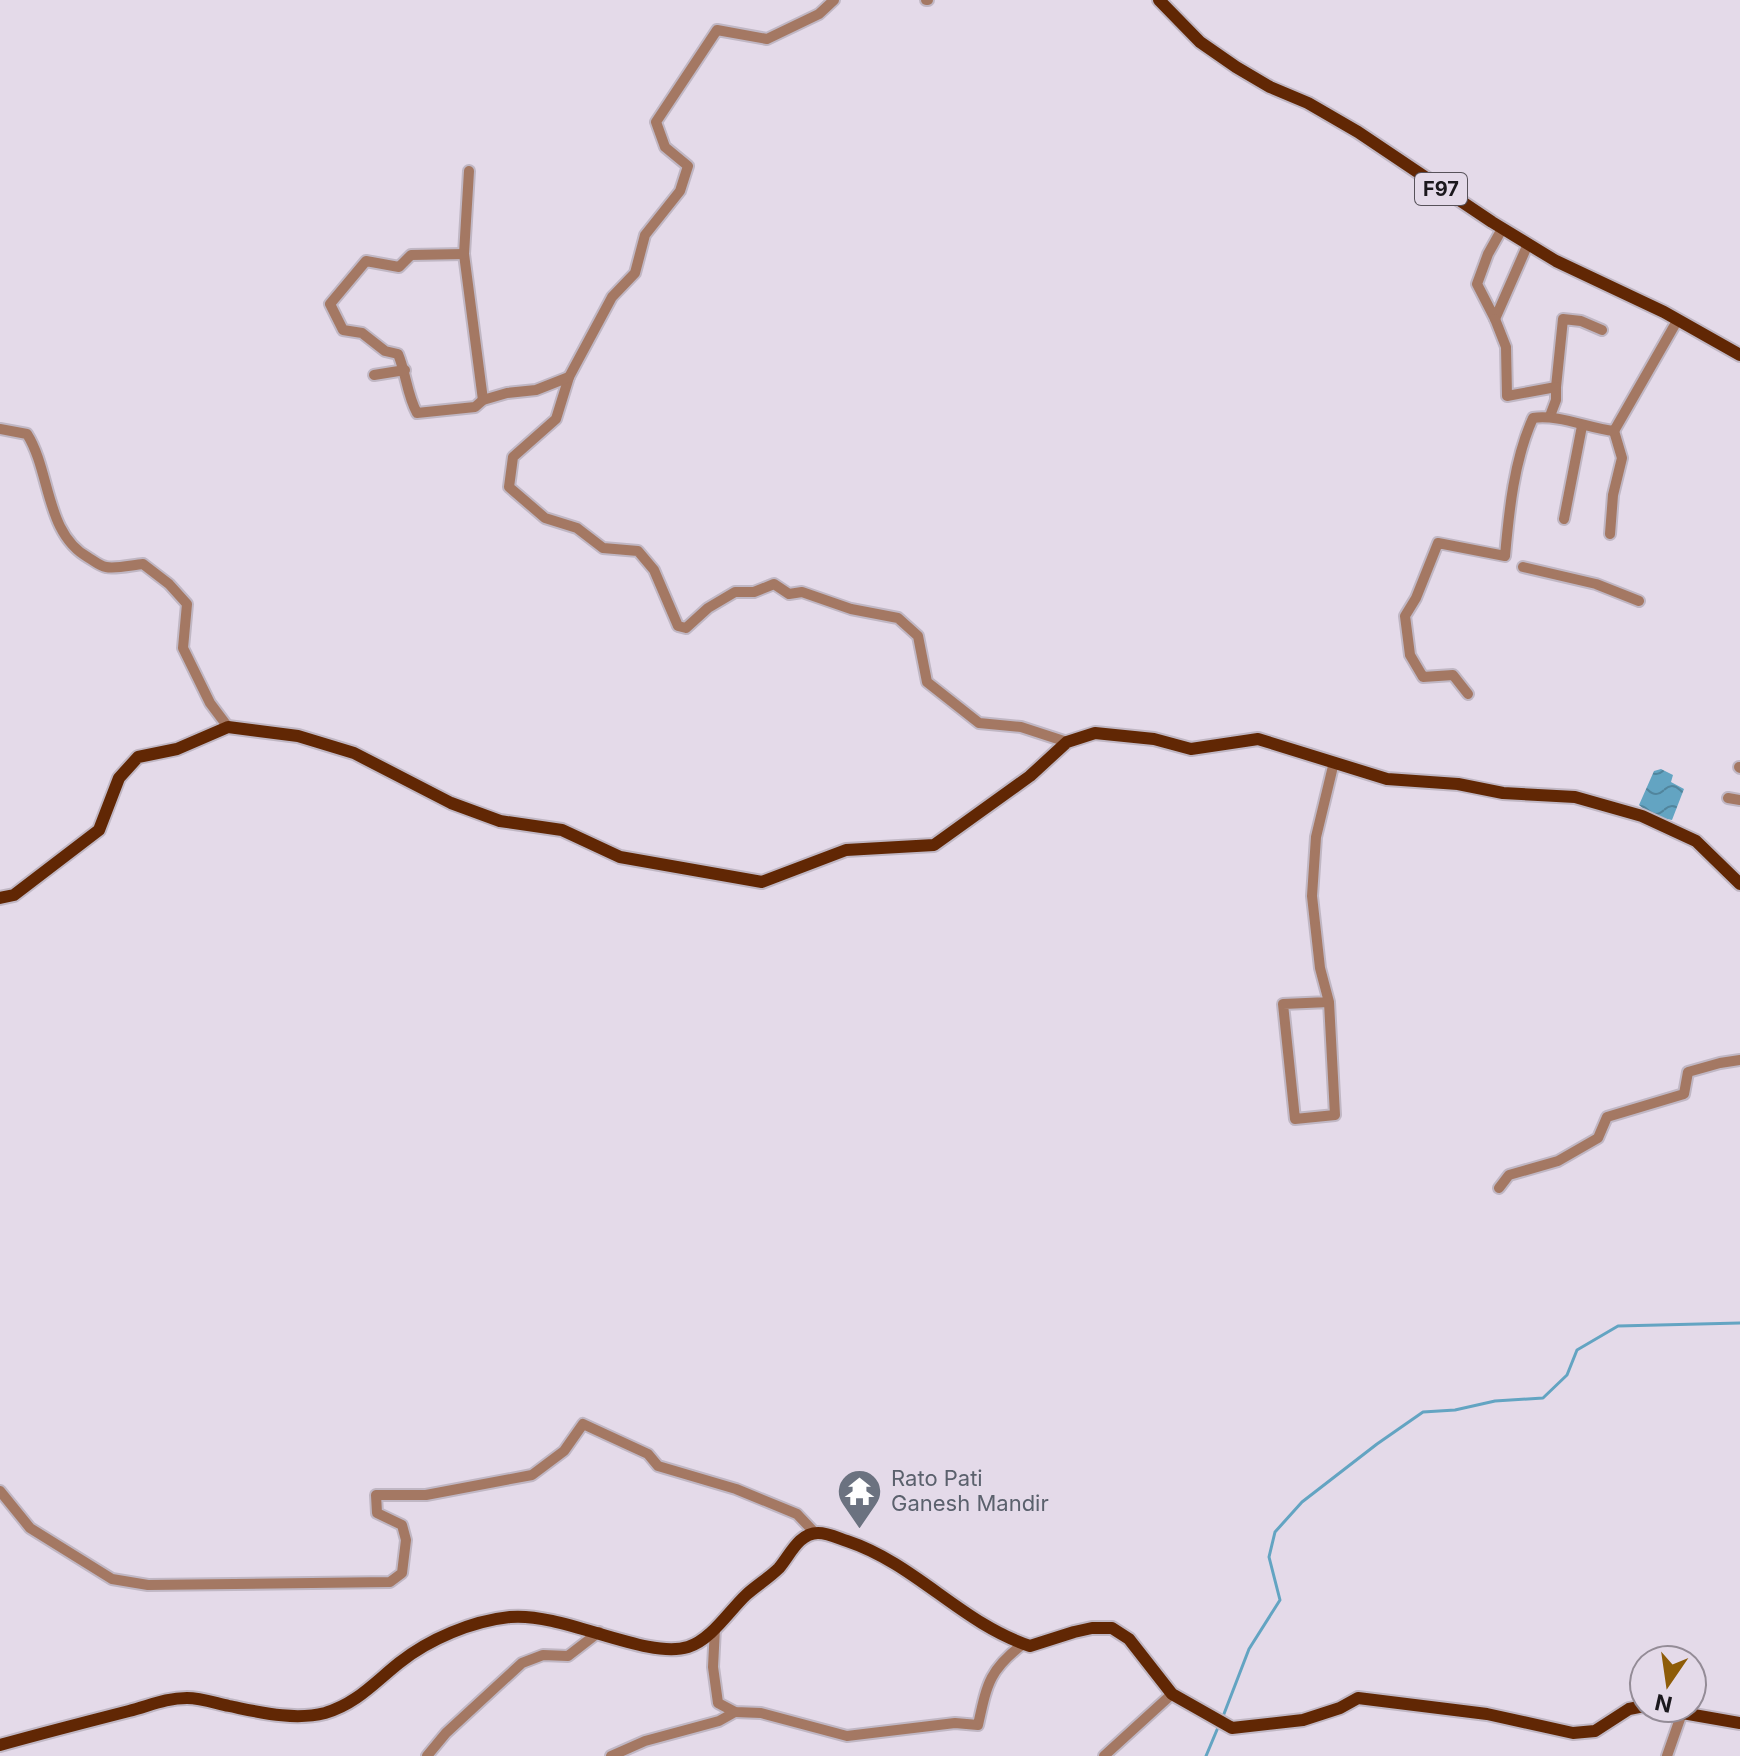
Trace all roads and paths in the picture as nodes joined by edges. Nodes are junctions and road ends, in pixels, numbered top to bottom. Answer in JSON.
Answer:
{"nodes":[{"id":1,"x":834,"y":0,"type":"edge"},
{"id":2,"x":1159,"y":0,"type":"edge"},
{"id":3,"x":469,"y":171,"type":"dead end"},
{"id":4,"x":1502,"y":229,"type":"junction"},
{"id":5,"x":1528,"y":244,"type":"junction"},
{"id":6,"x":464,"y":254,"type":"junction"},
{"id":7,"x":1495,"y":319,"type":"junction"},
{"id":8,"x":1677,"y":321,"type":"junction"},
{"id":9,"x":1602,"y":330,"type":"dead end"},
{"id":10,"x":1740,"y":355,"type":"edge"},
{"id":11,"x":405,"y":370,"type":"junction"},
{"id":12,"x":374,"y":375,"type":"dead end"},
{"id":13,"x":569,"y":377,"type":"junction"},
{"id":14,"x":1556,"y":387,"type":"junction"},
{"id":15,"x":483,"y":400,"type":"junction"},
{"id":16,"x":1550,"y":416,"type":"junction"},
{"id":17,"x":1582,"y":426,"type":"junction"},
{"id":18,"x":0,"y":429,"type":"edge"},
{"id":19,"x":1614,"y":431,"type":"junction"},
{"id":20,"x":1564,"y":519,"type":"dead end"},
{"id":21,"x":1610,"y":534,"type":"dead end"},
{"id":22,"x":1523,"y":567,"type":"dead end"},
{"id":23,"x":1639,"y":601,"type":"dead end"},
{"id":24,"x":1468,"y":694,"type":"dead end"},
{"id":25,"x":228,"y":727,"type":"junction"},
{"id":26,"x":1067,"y":742,"type":"junction"},
{"id":27,"x":1334,"y":762,"type":"junction"},
{"id":28,"x":1728,"y":798,"type":"dead end"},
{"id":29,"x":1740,"y":800,"type":"edge"},
{"id":30,"x":1740,"y":884,"type":"edge"},
{"id":31,"x":0,"y":898,"type":"edge"},
{"id":32,"x":1329,"y":1002,"type":"junction"},
{"id":33,"x":1740,"y":1060,"type":"edge"},
{"id":34,"x":1499,"y":1188,"type":"dead end"},
{"id":35,"x":0,"y":1491,"type":"edge"},
{"id":36,"x":815,"y":1533,"type":"junction"},
{"id":37,"x":715,"y":1628,"type":"junction"},
{"id":38,"x":599,"y":1632,"type":"junction"},
{"id":39,"x":1023,"y":1644,"type":"junction"},
{"id":40,"x":1172,"y":1694,"type":"junction"},
{"id":41,"x":1628,"y":1710,"type":"edge"},
{"id":42,"x":735,"y":1712,"type":"junction"},
{"id":43,"x":1708,"y":1717,"type":"edge"},
{"id":44,"x":1740,"y":1723,"type":"edge"},
{"id":45,"x":1678,"y":1724,"type":"edge"},
{"id":46,"x":0,"y":1745,"type":"edge"},
{"id":47,"x":427,"y":1756,"type":"edge"},
{"id":48,"x":611,"y":1756,"type":"edge"},
{"id":49,"x":1104,"y":1756,"type":"edge"},
{"id":50,"x":1667,"y":1756,"type":"edge"}],
"edges":[{"from":1,"to":13,"type":"street"},
{"from":2,"to":4,"type":"main road","number":"F97"},
{"from":3,"to":6,"type":"street"},
{"from":4,"to":5,"type":"main road","number":"F97"},
{"from":4,"to":7,"type":"street"},
{"from":5,"to":7,"type":"street"},
{"from":5,"to":8,"type":"main road","number":"F97"},
{"from":6,"to":11,"type":"street"},
{"from":6,"to":15,"type":"street"},
{"from":7,"to":14,"type":"street"},
{"from":8,"to":10,"type":"main road","number":"F97"},
{"from":8,"to":19,"type":"street"},
{"from":9,"to":14,"type":"street"},
{"from":11,"to":12,"type":"street"},
{"from":11,"to":15,"type":"street"},
{"from":13,"to":15,"type":"street"},
{"from":13,"to":26,"type":"street"},
{"from":14,"to":16,"type":"street"},
{"from":16,"to":17,"type":"street"},
{"from":16,"to":24,"type":"street"},
{"from":17,"to":19,"type":"street"},
{"from":17,"to":20,"type":"street"},
{"from":18,"to":25,"type":"street"},
{"from":19,"to":21,"type":"street"},
{"from":22,"to":23,"type":"street"},
{"from":25,"to":26,"type":"main road"},
{"from":25,"to":31,"type":"main road"},
{"from":26,"to":27,"type":"main road"},
{"from":27,"to":30,"type":"main road"},
{"from":27,"to":32,"type":"street"},
{"from":28,"to":29,"type":"street"},
{"from":32,"to":32,"type":"street"},
{"from":33,"to":34,"type":"street"},
{"from":35,"to":36,"type":"street"},
{"from":36,"to":37,"type":"main road"},
{"from":36,"to":39,"type":"main road"},
{"from":37,"to":38,"type":"main road"},
{"from":37,"to":42,"type":"street"},
{"from":38,"to":46,"type":"main road"},
{"from":38,"to":47,"type":"street"},
{"from":39,"to":40,"type":"main road"},
{"from":39,"to":42,"type":"street"},
{"from":40,"to":41,"type":"main road"},
{"from":40,"to":49,"type":"street"},
{"from":42,"to":48,"type":"street"},
{"from":43,"to":44,"type":"main road"},
{"from":45,"to":50,"type":"street"}]}
